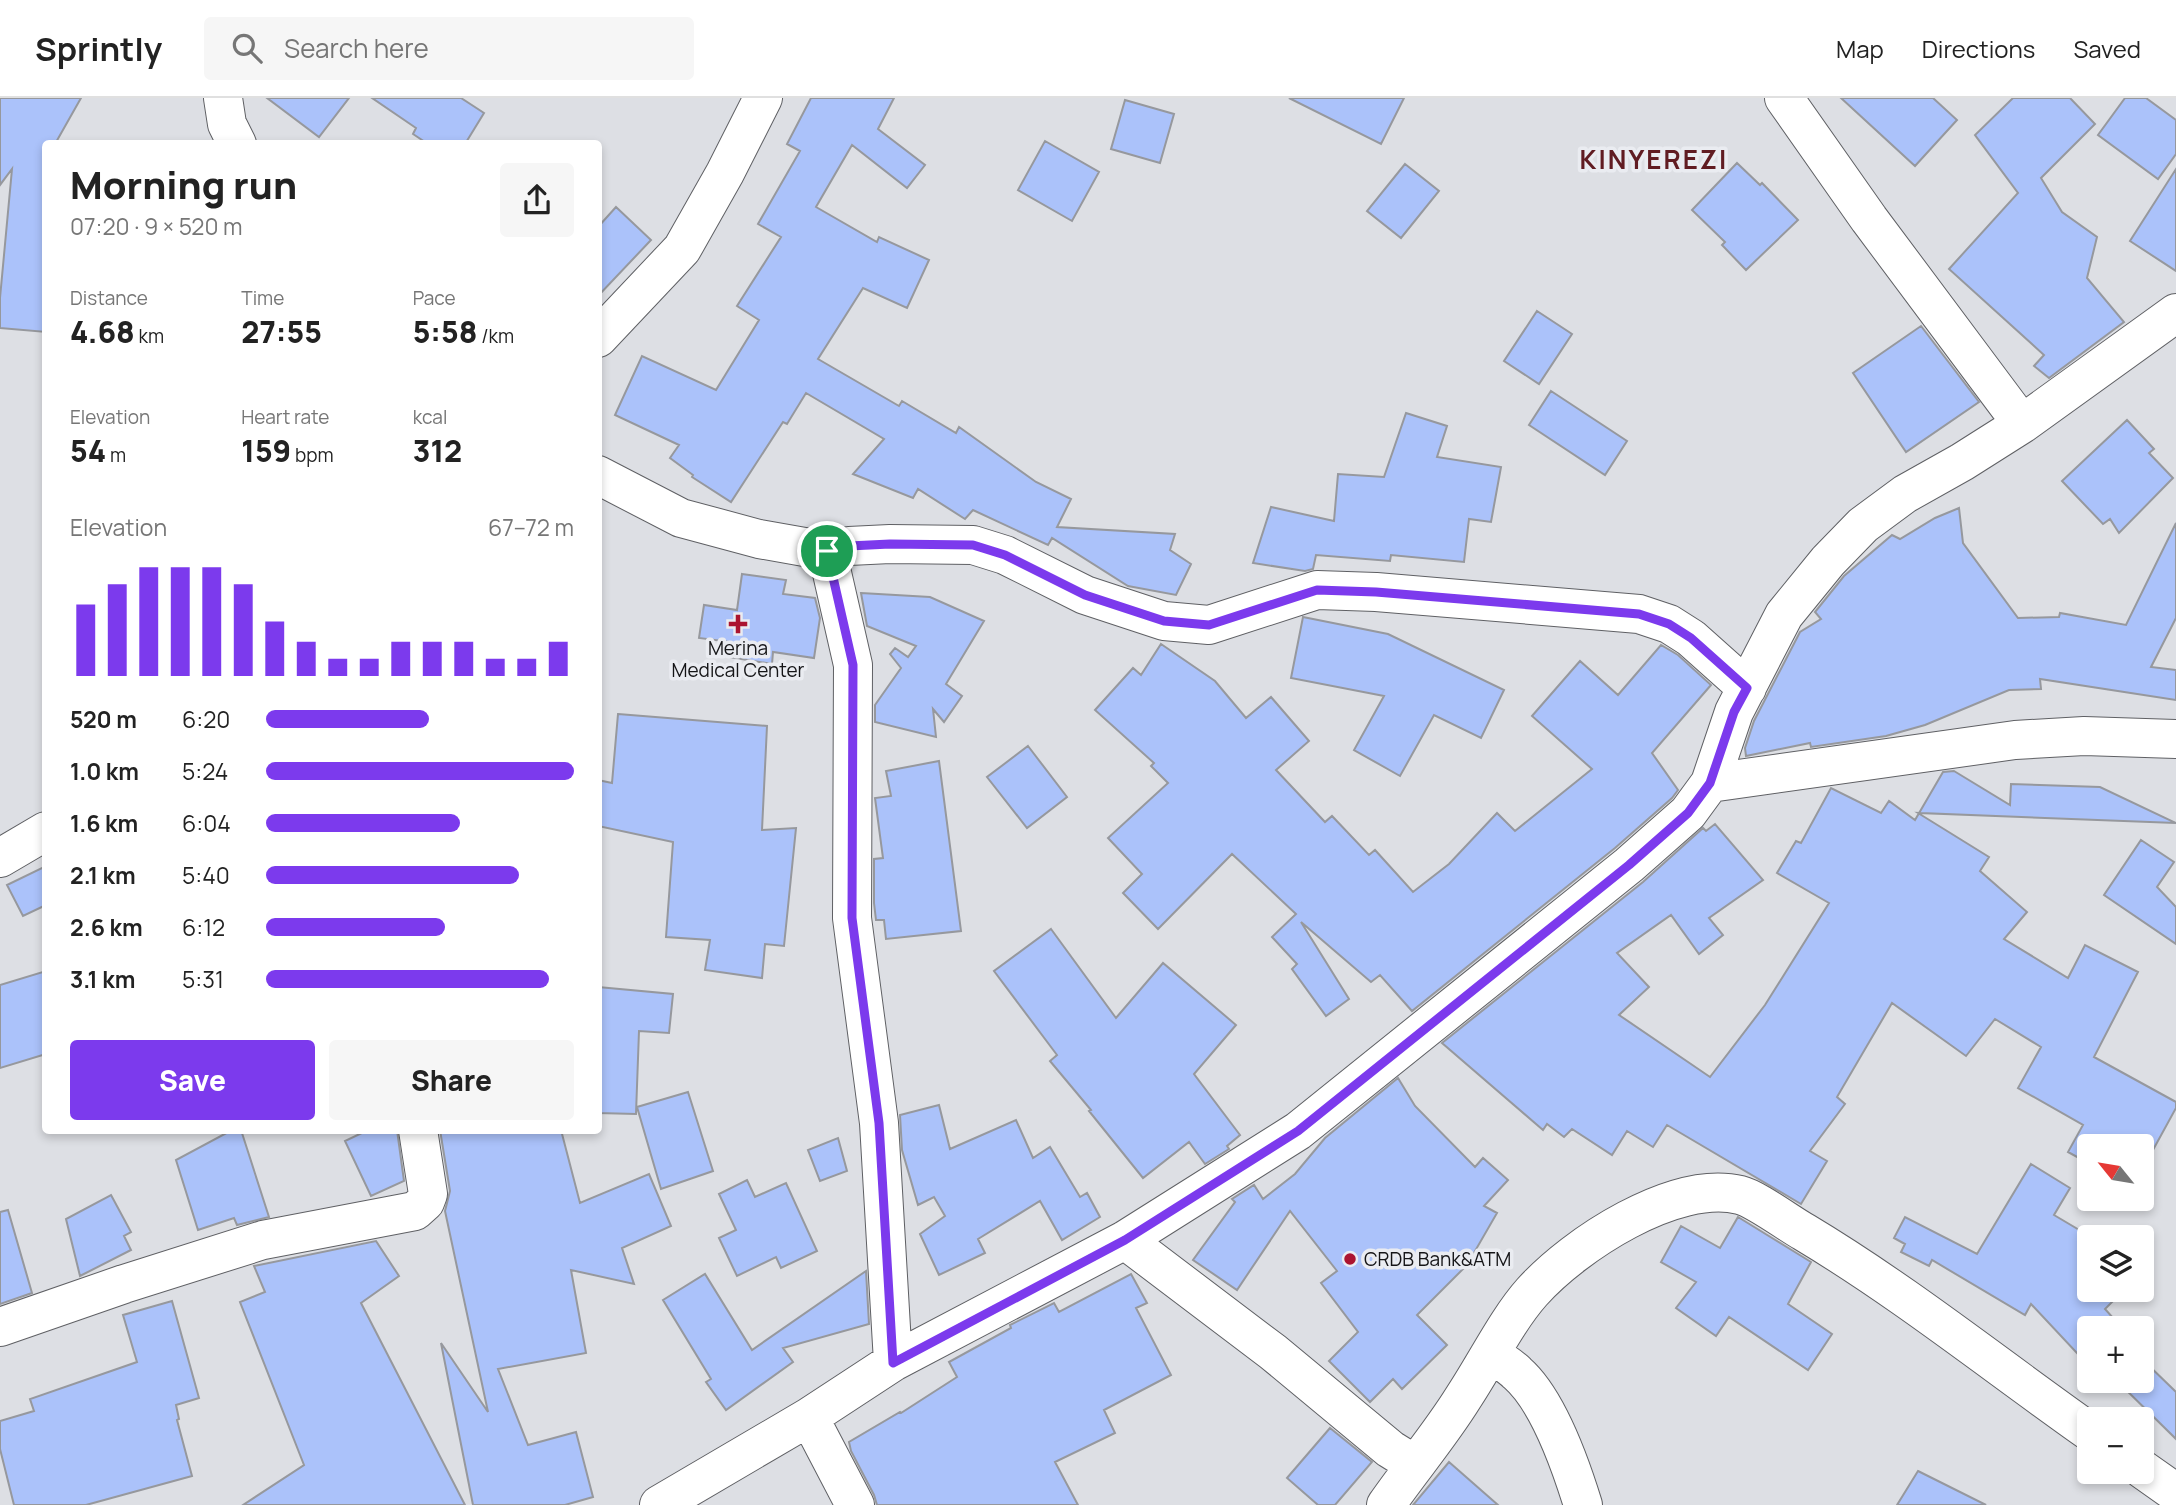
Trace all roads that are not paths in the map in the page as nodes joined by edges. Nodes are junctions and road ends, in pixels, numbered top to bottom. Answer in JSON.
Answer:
{"nodes":[{"id":1,"x":223,"y":98,"type":"edge"},
{"id":2,"x":763,"y":98,"type":"edge"},
{"id":3,"x":1784,"y":98,"type":"edge"},
{"id":4,"x":235,"y":140,"type":"edge"},
{"id":5,"x":2176,"y":313,"type":"edge"},
{"id":6,"x":602,"y":334,"type":"edge"},
{"id":7,"x":2022,"y":424,"type":"junction"},
{"id":8,"x":602,"y":477,"type":"edge"},
{"id":9,"x":827,"y":551,"type":"junction"},
{"id":10,"x":1747,"y":688,"type":"junction"},
{"id":11,"x":2176,"y":739,"type":"edge"},
{"id":12,"x":1710,"y":783,"type":"junction"},
{"id":13,"x":42,"y":833,"type":"edge"},
{"id":14,"x":0,"y":858,"type":"edge"},
{"id":15,"x":419,"y":1134,"type":"edge"},
{"id":16,"x":1125,"y":1240,"type":"junction"},
{"id":17,"x":0,"y":1327,"type":"edge"},
{"id":18,"x":1491,"y":1353,"type":"junction"},
{"id":19,"x":893,"y":1363,"type":"junction"},
{"id":20,"x":809,"y":1417,"type":"junction"},
{"id":21,"x":2077,"y":1423,"type":"edge"},
{"id":22,"x":1414,"y":1464,"type":"junction"},
{"id":23,"x":2154,"y":1477,"type":"edge"},
{"id":24,"x":2176,"y":1493,"type":"edge"},
{"id":25,"x":659,"y":1505,"type":"edge"},
{"id":26,"x":855,"y":1505,"type":"edge"},
{"id":27,"x":1386,"y":1505,"type":"edge"},
{"id":28,"x":1583,"y":1505,"type":"edge"}],
"edges":[{"from":1,"to":4,"type":"street"},
{"from":2,"to":6,"type":"street"},
{"from":3,"to":7,"type":"street"},
{"from":5,"to":7,"type":"street"},
{"from":7,"to":10,"type":"street"},
{"from":8,"to":9,"type":"street"},
{"from":9,"to":10,"type":"street"},
{"from":9,"to":19,"type":"street"},
{"from":10,"to":12,"type":"street"},
{"from":11,"to":12,"type":"street"},
{"from":12,"to":16,"type":"street"},
{"from":13,"to":14,"type":"street"},
{"from":15,"to":17,"type":"street"},
{"from":16,"to":19,"type":"street"},
{"from":16,"to":22,"type":"street"},
{"from":18,"to":21,"type":"street"},
{"from":18,"to":22,"type":"street"},
{"from":18,"to":28,"type":"street"},
{"from":19,"to":20,"type":"street"},
{"from":20,"to":25,"type":"street"},
{"from":20,"to":26,"type":"street"},
{"from":22,"to":27,"type":"street"},
{"from":23,"to":24,"type":"street"}]}
